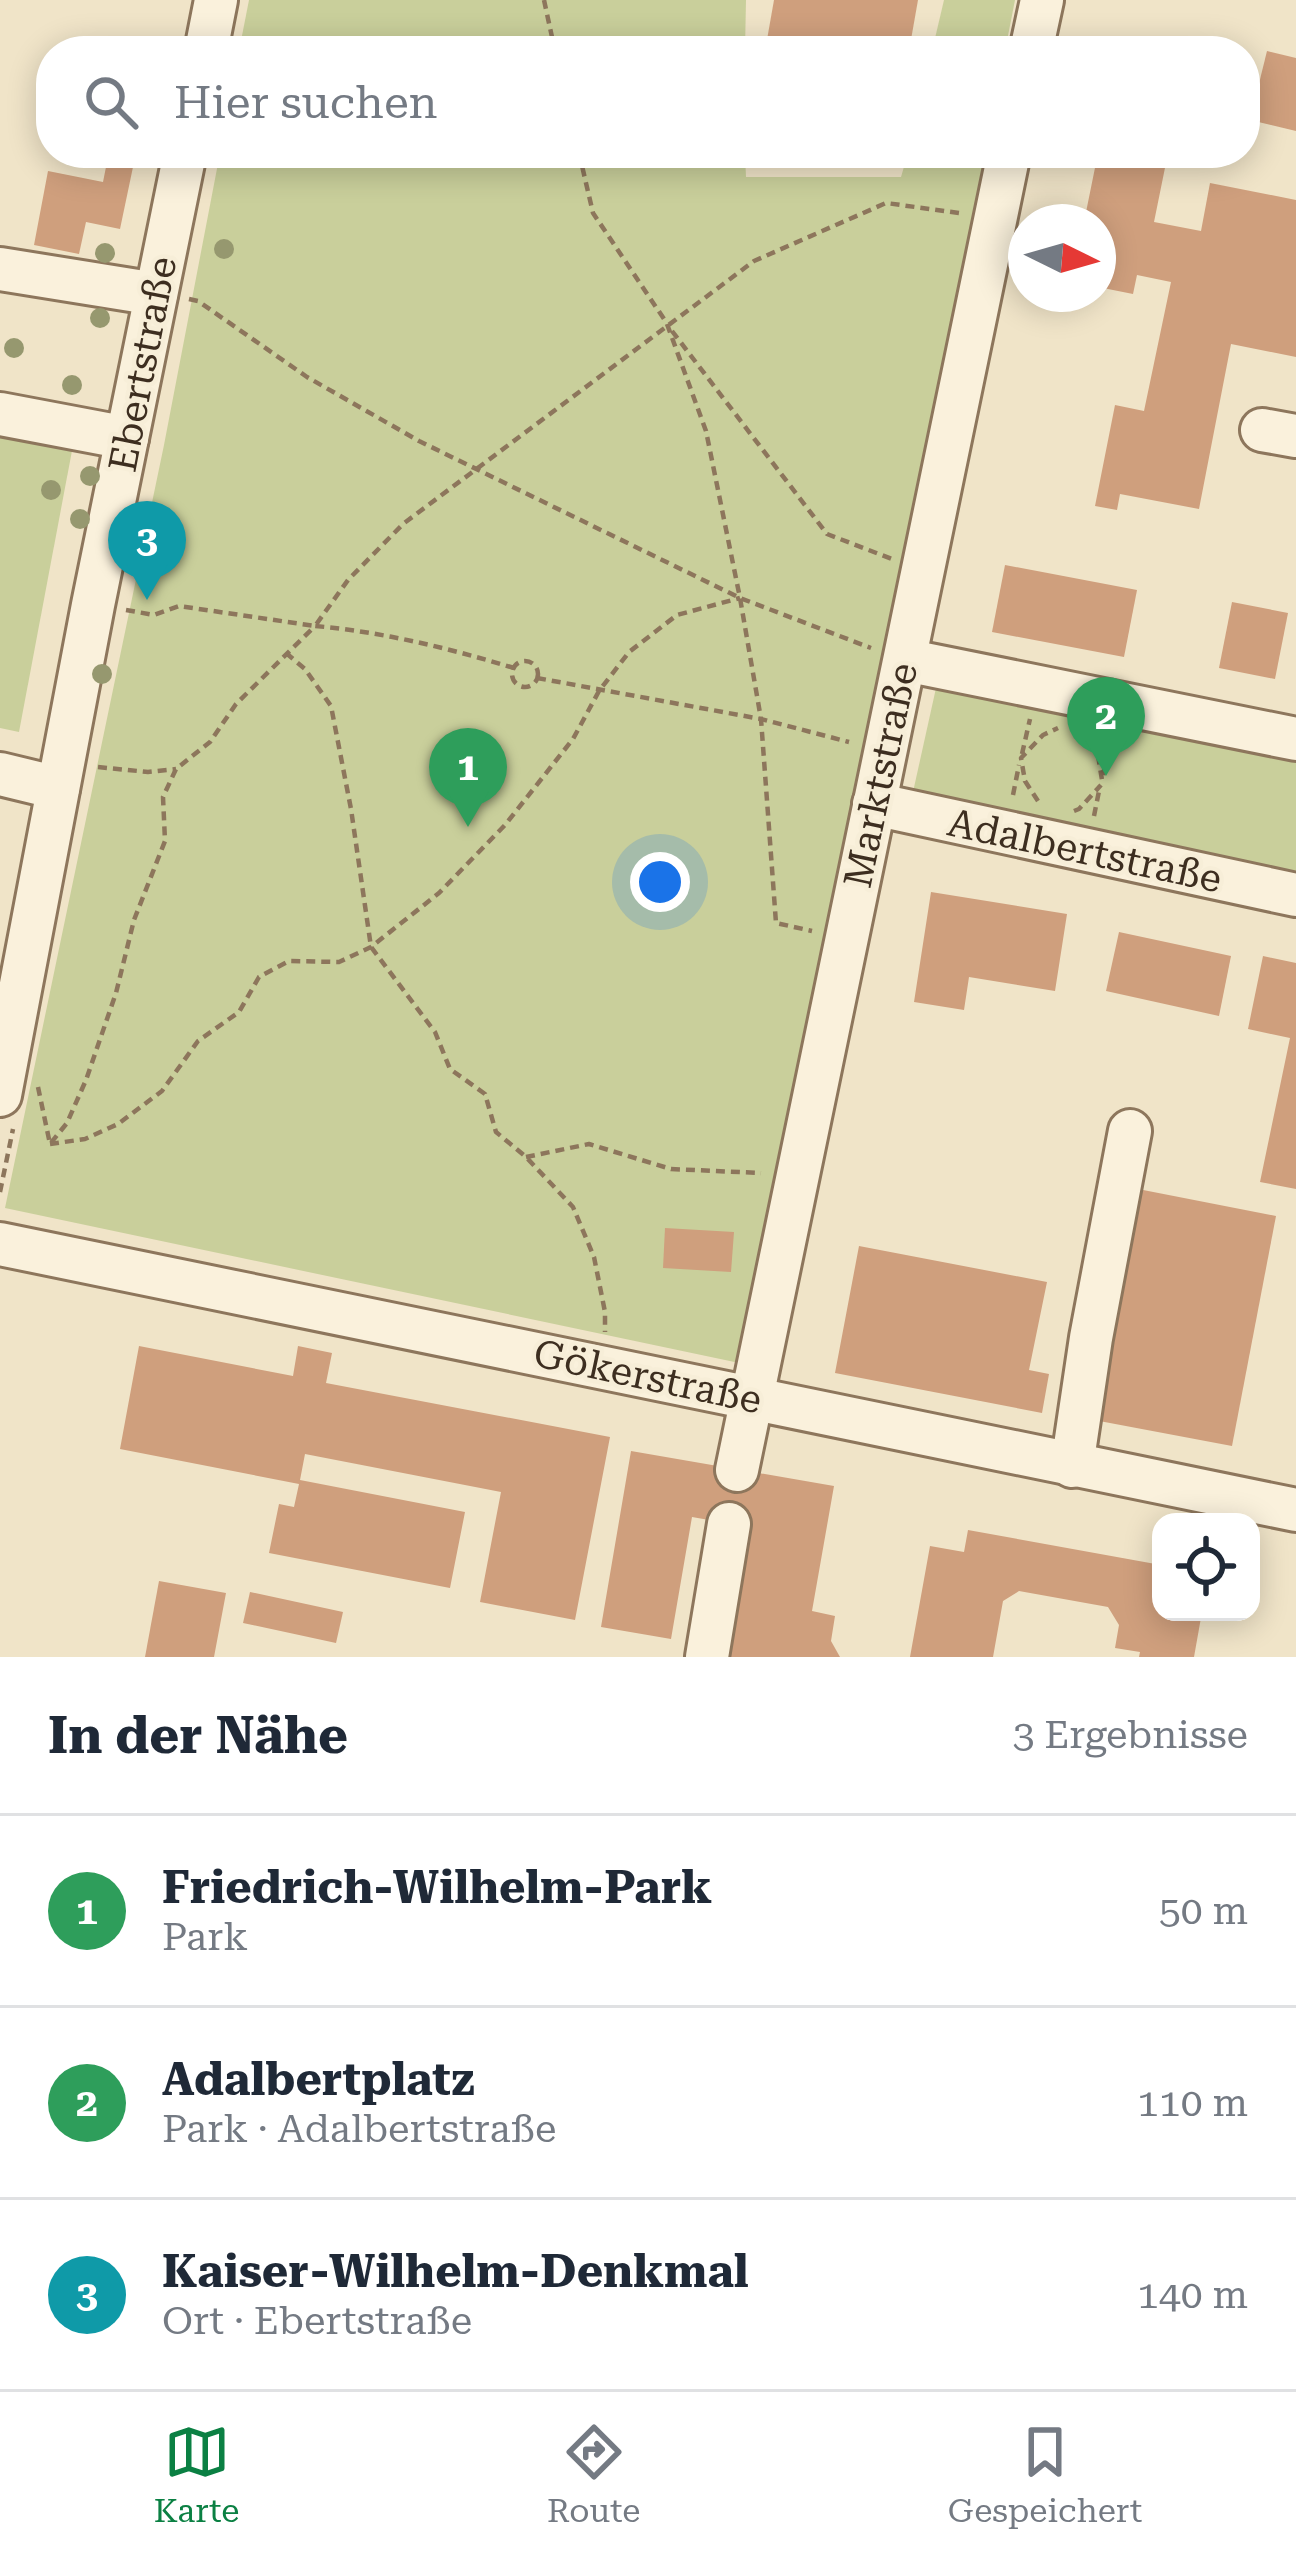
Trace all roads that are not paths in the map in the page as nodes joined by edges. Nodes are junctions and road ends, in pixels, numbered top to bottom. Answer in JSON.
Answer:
{"nodes":[{"id":1,"x":216,"y":0,"type":"edge"},
{"id":2,"x":1042,"y":0,"type":"edge"},
{"id":3,"x":209,"y":36,"type":"edge"},
{"id":4,"x":1034,"y":36,"type":"edge"},
{"id":5,"x":182,"y":168,"type":"edge"},
{"id":6,"x":1006,"y":168,"type":"edge"},
{"id":7,"x":0,"y":269,"type":"edge"},
{"id":8,"x":157,"y":294,"type":"junction"},
{"id":9,"x":0,"y":414,"type":"edge"},
{"id":10,"x":127,"y":438,"type":"junction"},
{"id":11,"x":905,"y":660,"type":"junction"},
{"id":12,"x":1296,"y":739,"type":"edge"},
{"id":13,"x":0,"y":775,"type":"edge"},
{"id":14,"x":60,"y":776,"type":"junction"},
{"id":15,"x":874,"y":805,"type":"junction"},
{"id":16,"x":1296,"y":895,"type":"edge"},
{"id":17,"x":19,"y":1090,"type":"edge"},
{"id":18,"x":1130,"y":1131,"type":"dead end"},
{"id":19,"x":0,"y":1244,"type":"edge"},
{"id":20,"x":752,"y":1397,"type":"junction"},
{"id":21,"x":1072,"y":1466,"type":"junction"},
{"id":22,"x":737,"y":1470,"type":"dead end"},
{"id":23,"x":1296,"y":1510,"type":"edge"},
{"id":24,"x":729,"y":1524,"type":"dead end"},
{"id":25,"x":707,"y":1657,"type":"edge"}],
"edges":[{"from":1,"to":3,"type":"street"},
{"from":2,"to":4,"type":"street"},
{"from":5,"to":8,"type":"street","name":"Ebertstraße"},
{"from":6,"to":11,"type":"street","name":"Marktstraße"},
{"from":7,"to":8,"type":"street"},
{"from":8,"to":10,"type":"street","name":"Ebertstraße"},
{"from":9,"to":10,"type":"street"},
{"from":10,"to":14,"type":"street","name":"Ebertstraße"},
{"from":11,"to":12,"type":"street"},
{"from":11,"to":15,"type":"street","name":"Marktstraße"},
{"from":13,"to":14,"type":"street"},
{"from":14,"to":17,"type":"street","name":"Ebertstraße"},
{"from":15,"to":16,"type":"street","name":"Adalbertstraße"},
{"from":15,"to":20,"type":"street","name":"Marktstraße"},
{"from":18,"to":21,"type":"street"},
{"from":19,"to":20,"type":"street","name":"Gökerstraße"},
{"from":20,"to":21,"type":"street","name":"Gökerstraße"},
{"from":20,"to":22,"type":"street","name":"Marktstraße"},
{"from":21,"to":23,"type":"street","name":"Gökerstraße"},
{"from":24,"to":25,"type":"street"}]}
